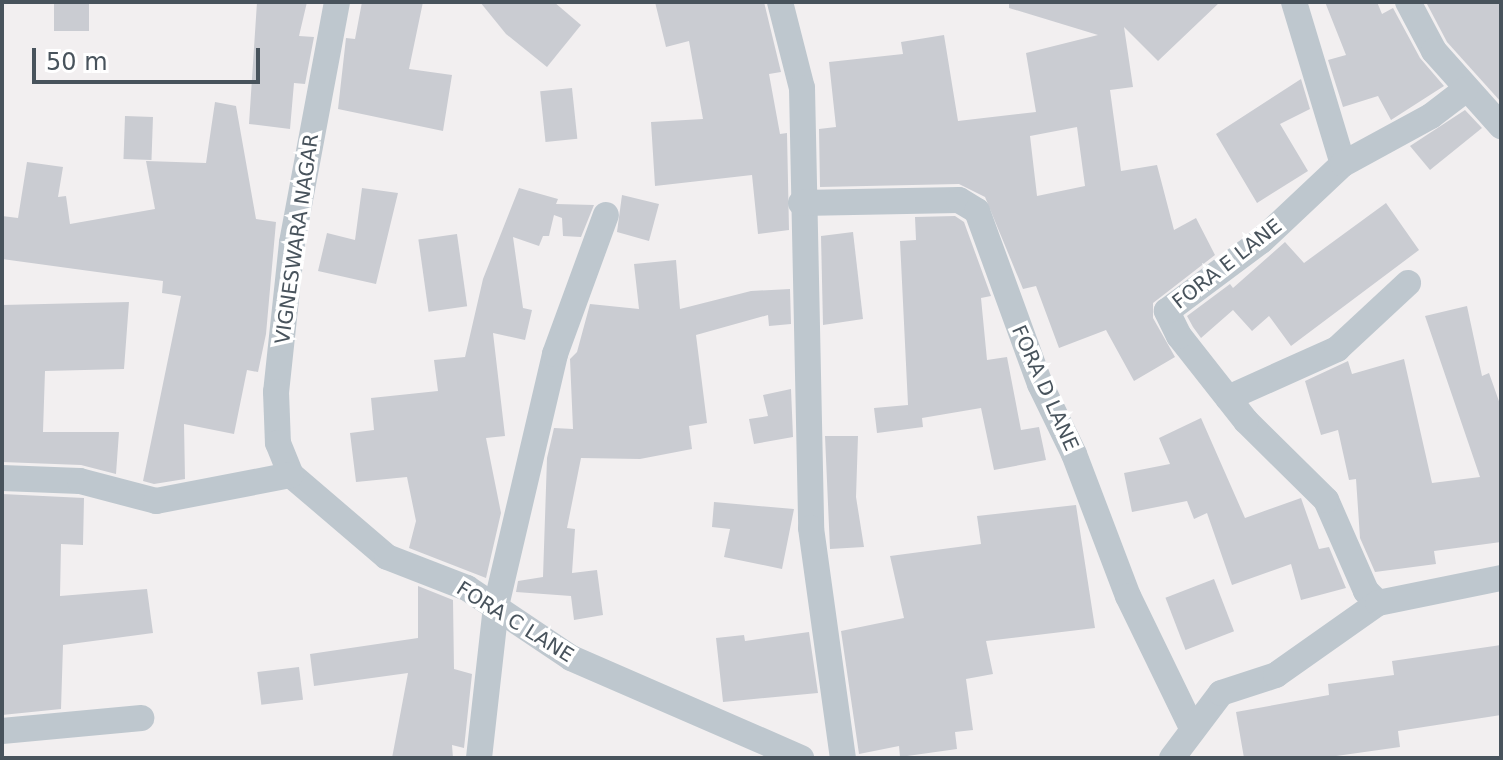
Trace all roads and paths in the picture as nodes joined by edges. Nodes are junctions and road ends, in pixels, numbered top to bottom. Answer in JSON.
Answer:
{"nodes":[{"id":1,"x":337,"y":2,"type":"edge"},
{"id":2,"x":780,"y":2,"type":"edge"},
{"id":3,"x":1294,"y":2,"type":"edge"},
{"id":4,"x":1408,"y":2,"type":"edge"},
{"id":5,"x":1465,"y":90,"type":"junction"},
{"id":6,"x":1501,"y":126,"type":"edge"},
{"id":7,"x":1343,"y":164,"type":"junction"},
{"id":8,"x":801,"y":203,"type":"junction"},
{"id":9,"x":606,"y":215,"type":"dead end"},
{"id":10,"x":1408,"y":283,"type":"dead end"},
{"id":11,"x":1228,"y":398,"type":"junction"},
{"id":12,"x":291,"y":475,"type":"junction"},
{"id":13,"x":2,"y":478,"type":"edge"},
{"id":14,"x":1501,"y":578,"type":"edge"},
{"id":15,"x":1378,"y":603,"type":"junction"},
{"id":16,"x":496,"y":606,"type":"junction"},
{"id":17,"x":141,"y":718,"type":"dead end"},
{"id":18,"x":1192,"y":728,"type":"junction"},
{"id":19,"x":2,"y":731,"type":"edge"},
{"id":20,"x":479,"y":758,"type":"edge"},
{"id":21,"x":801,"y":758,"type":"edge"},
{"id":22,"x":843,"y":758,"type":"edge"},
{"id":23,"x":1172,"y":758,"type":"edge"}],
"edges":[{"from":1,"to":12,"type":"street","name":"VIGNESWARA NAGAR"},
{"from":2,"to":8,"type":"street"},
{"from":3,"to":7,"type":"street"},
{"from":4,"to":5,"type":"street"},
{"from":5,"to":6,"type":"street"},
{"from":5,"to":7,"type":"street","name":"FORA E LANE"},
{"from":7,"to":11,"type":"street","name":"FORA E LANE"},
{"from":8,"to":18,"type":"street","name":"FORA D LANE"},
{"from":8,"to":22,"type":"street"},
{"from":9,"to":16,"type":"street"},
{"from":10,"to":11,"type":"street"},
{"from":11,"to":15,"type":"street","name":"FORA E LANE"},
{"from":12,"to":13,"type":"street"},
{"from":12,"to":16,"type":"street","name":"FORA C LANE"},
{"from":14,"to":15,"type":"street"},
{"from":15,"to":18,"type":"street"},
{"from":16,"to":20,"type":"street"},
{"from":16,"to":21,"type":"street","name":"FORA C LANE"},
{"from":17,"to":19,"type":"street"},
{"from":18,"to":23,"type":"street"}]}
